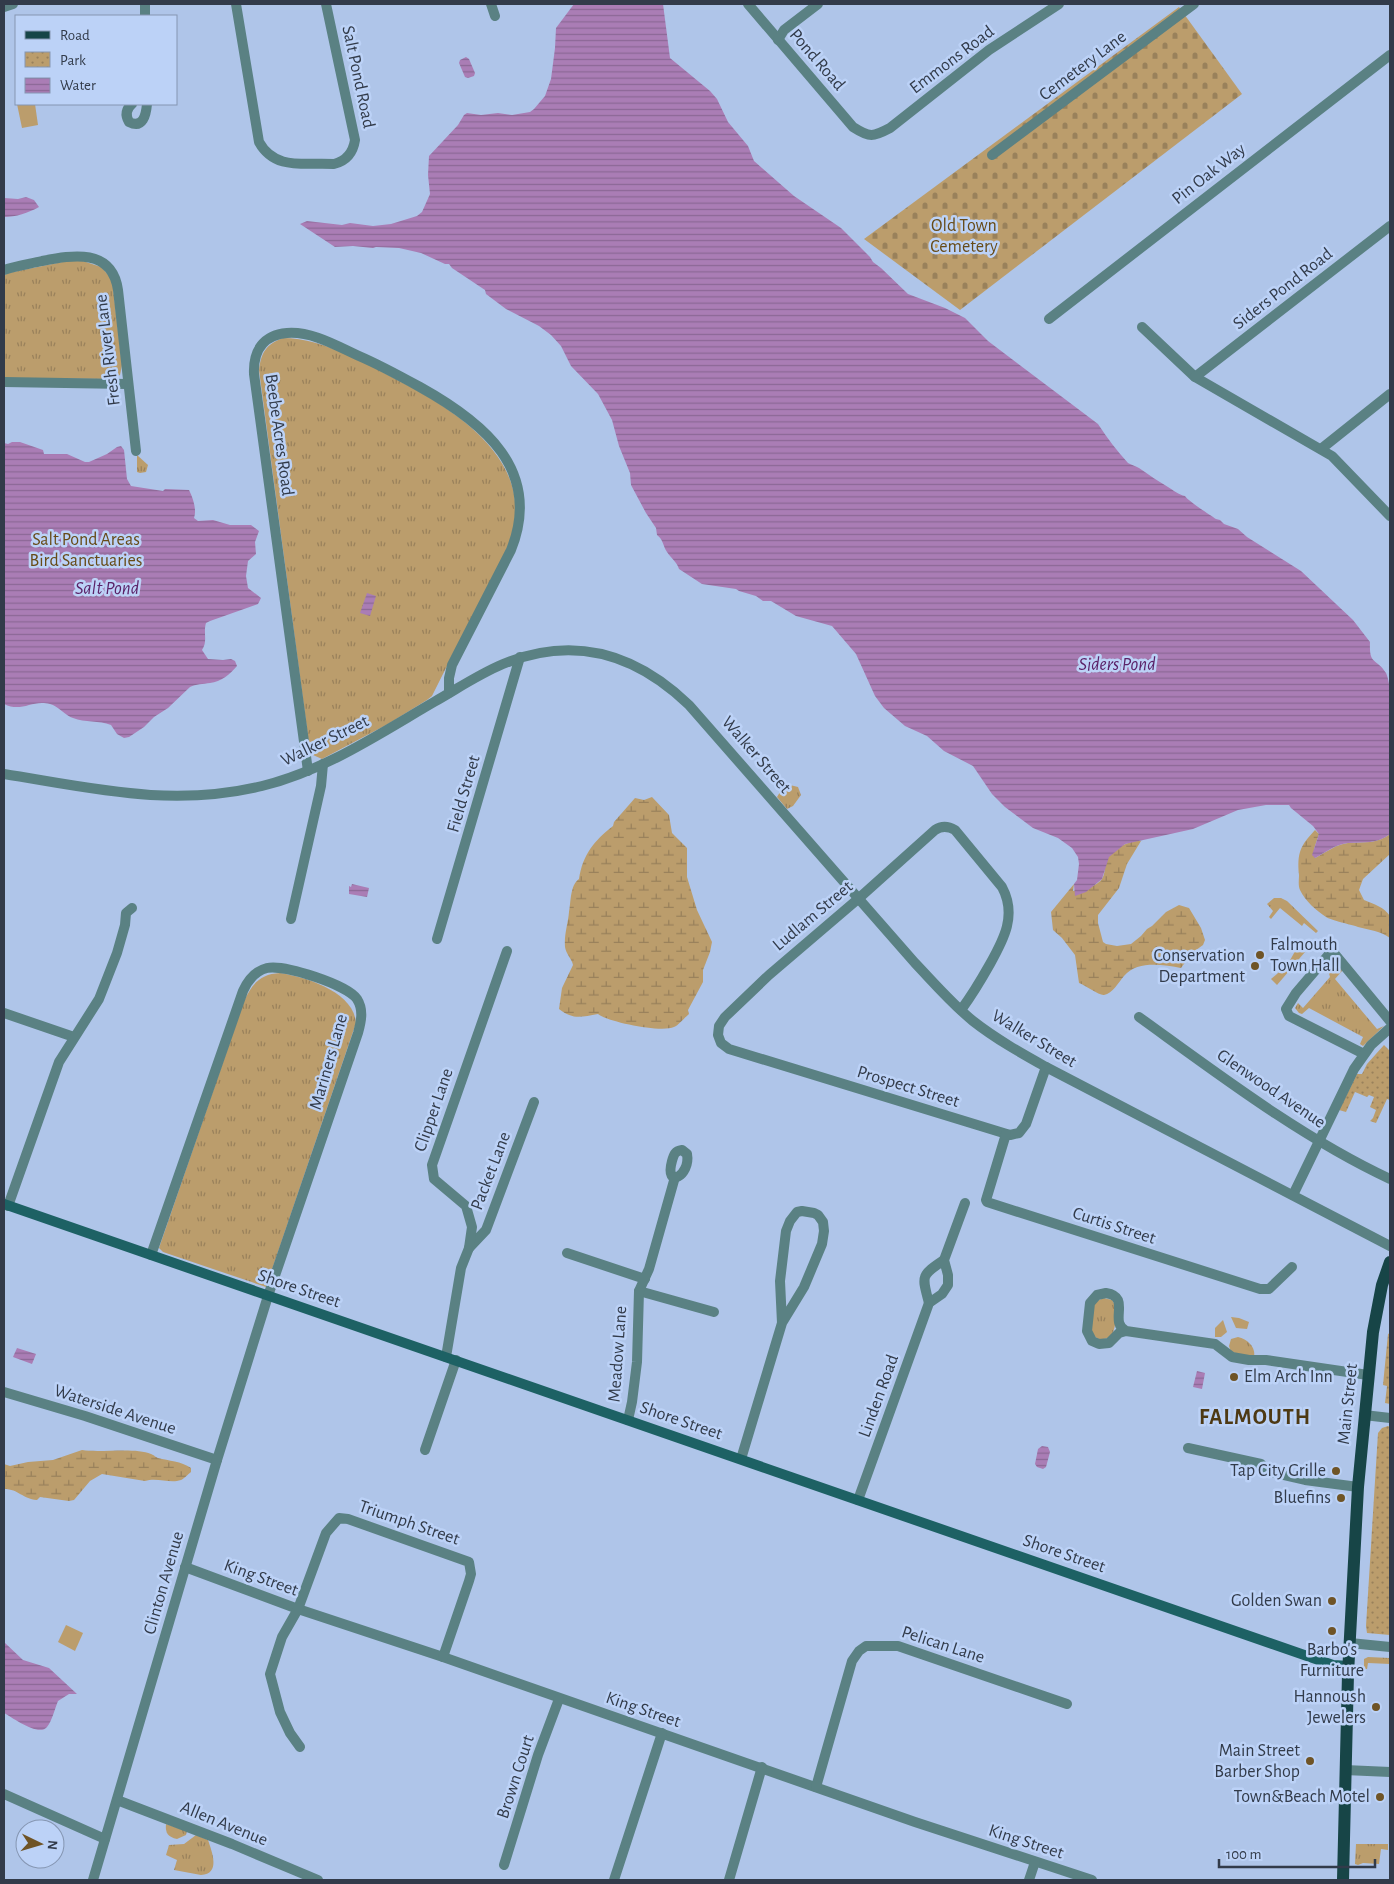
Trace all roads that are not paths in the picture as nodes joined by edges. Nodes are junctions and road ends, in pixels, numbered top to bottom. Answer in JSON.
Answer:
{"nodes":[{"id":1,"x":13,"y":4,"type":"edge"},
{"id":2,"x":236,"y":4,"type":"edge"},
{"id":3,"x":326,"y":4,"type":"edge"},
{"id":4,"x":491,"y":4,"type":"edge"},
{"id":5,"x":748,"y":4,"type":"edge"},
{"id":6,"x":818,"y":4,"type":"edge"},
{"id":7,"x":1059,"y":4,"type":"edge"},
{"id":8,"x":1194,"y":4,"type":"edge"},
{"id":9,"x":4,"y":7,"type":"edge"},
{"id":10,"x":495,"y":16,"type":"dead end"},
{"id":11,"x":778,"y":40,"type":"junction"},
{"id":12,"x":1390,"y":55,"type":"edge"},
{"id":13,"x":131,"y":105,"type":"edge"},
{"id":14,"x":146,"y":105,"type":"edge"},
{"id":15,"x":864,"y":134,"type":"joint"},
{"id":16,"x":992,"y":155,"type":"dead end"},
{"id":17,"x":1390,"y":226,"type":"edge"},
{"id":18,"x":4,"y":270,"type":"edge"},
{"id":19,"x":1049,"y":319,"type":"dead end"},
{"id":20,"x":1142,"y":327,"type":"dead end"},
{"id":21,"x":1195,"y":377,"type":"junction"},
{"id":22,"x":4,"y":382,"type":"edge"},
{"id":23,"x":128,"y":384,"type":"junction"},
{"id":24,"x":1390,"y":394,"type":"edge"},
{"id":25,"x":1321,"y":449,"type":"junction"},
{"id":26,"x":136,"y":451,"type":"dead end"},
{"id":27,"x":1390,"y":516,"type":"edge"},
{"id":28,"x":520,"y":657,"type":"junction"},
{"id":29,"x":450,"y":693,"type":"junction"},
{"id":30,"x":323,"y":764,"type":"junction"},
{"id":31,"x":308,"y":771,"type":"junction"},
{"id":32,"x":4,"y":774,"type":"edge"},
{"id":33,"x":858,"y":899,"type":"junction"},
{"id":34,"x":132,"y":908,"type":"dead end"},
{"id":35,"x":290,"y":919,"type":"dead end"},
{"id":36,"x":437,"y":939,"type":"dead end"},
{"id":37,"x":508,"y":951,"type":"dead end"},
{"id":38,"x":961,"y":1010,"type":"junction"},
{"id":39,"x":4,"y":1012,"type":"edge"},
{"id":40,"x":1139,"y":1017,"type":"dead end"},
{"id":41,"x":1390,"y":1021,"type":"edge"},
{"id":42,"x":1390,"y":1028,"type":"edge"},
{"id":43,"x":74,"y":1037,"type":"junction"},
{"id":44,"x":721,"y":1043,"type":"joint"},
{"id":45,"x":1364,"y":1054,"type":"junction"},
{"id":46,"x":1046,"y":1067,"type":"junction"},
{"id":47,"x":534,"y":1102,"type":"dead end"},
{"id":48,"x":1006,"y":1134,"type":"junction"},
{"id":49,"x":1318,"y":1141,"type":"junction"},
{"id":50,"x":675,"y":1177,"type":"dead end"},
{"id":51,"x":1390,"y":1179,"type":"edge"},
{"id":52,"x":1293,"y":1195,"type":"junction"},
{"id":53,"x":965,"y":1204,"type":"dead end"},
{"id":54,"x":6,"y":1205,"type":"edge"},
{"id":55,"x":1390,"y":1246,"type":"edge"},
{"id":56,"x":469,"y":1248,"type":"junction"},
{"id":57,"x":567,"y":1253,"type":"dead end"},
{"id":58,"x":151,"y":1255,"type":"junction"},
{"id":59,"x":944,"y":1260,"type":"junction"},
{"id":60,"x":1390,"y":1262,"type":"edge"},
{"id":61,"x":1292,"y":1266,"type":"dead end"},
{"id":62,"x":645,"y":1279,"type":"junction"},
{"id":63,"x":639,"y":1291,"type":"junction"},
{"id":64,"x":268,"y":1296,"type":"junction"},
{"id":65,"x":929,"y":1303,"type":"junction"},
{"id":66,"x":714,"y":1312,"type":"dead end"},
{"id":67,"x":782,"y":1323,"type":"junction"},
{"id":68,"x":1126,"y":1331,"type":"junction"},
{"id":69,"x":451,"y":1358,"type":"junction"},
{"id":70,"x":1368,"y":1375,"type":"junction"},
{"id":71,"x":4,"y":1392,"type":"edge"},
{"id":72,"x":1364,"y":1415,"type":"junction"},
{"id":73,"x":1390,"y":1418,"type":"edge"},
{"id":74,"x":628,"y":1420,"type":"junction"},
{"id":75,"x":1188,"y":1448,"type":"dead end"},
{"id":76,"x":425,"y":1450,"type":"dead end"},
{"id":77,"x":216,"y":1460,"type":"junction"},
{"id":78,"x":741,"y":1460,"type":"junction"},
{"id":79,"x":1358,"y":1487,"type":"junction"},
{"id":80,"x":858,"y":1500,"type":"junction"},
{"id":81,"x":185,"y":1567,"type":"junction"},
{"id":82,"x":298,"y":1609,"type":"junction"},
{"id":83,"x":1350,"y":1643,"type":"junction"},
{"id":84,"x":1390,"y":1646,"type":"edge"},
{"id":85,"x":444,"y":1657,"type":"junction"},
{"id":86,"x":1349,"y":1666,"type":"junction"},
{"id":87,"x":560,"y":1699,"type":"junction"},
{"id":88,"x":1067,"y":1704,"type":"dead end"},
{"id":89,"x":662,"y":1733,"type":"junction"},
{"id":90,"x":300,"y":1747,"type":"dead end"},
{"id":91,"x":762,"y":1767,"type":"junction"},
{"id":92,"x":1345,"y":1770,"type":"junction"},
{"id":93,"x":1390,"y":1772,"type":"edge"},
{"id":94,"x":816,"y":1787,"type":"junction"},
{"id":95,"x":4,"y":1794,"type":"edge"},
{"id":96,"x":117,"y":1800,"type":"junction"},
{"id":97,"x":105,"y":1839,"type":"junction"},
{"id":98,"x":1035,"y":1862,"type":"junction"},
{"id":99,"x":504,"y":1865,"type":"dead end"},
{"id":100,"x":93,"y":1880,"type":"edge"},
{"id":101,"x":318,"y":1880,"type":"edge"},
{"id":102,"x":614,"y":1880,"type":"edge"},
{"id":103,"x":729,"y":1880,"type":"edge"},
{"id":104,"x":1029,"y":1880,"type":"edge"},
{"id":105,"x":1092,"y":1880,"type":"edge"},
{"id":106,"x":1343,"y":1880,"type":"edge"}],
"edges":[{"from":1,"to":9,"type":"street"},
{"from":2,"to":3,"type":"street","name":"Salt Pond Road"},
{"from":4,"to":10,"type":"street"},
{"from":5,"to":11,"type":"street","name":"Pond Road"},
{"from":6,"to":11,"type":"street"},
{"from":7,"to":15,"type":"street","name":"Emmons Road"},
{"from":8,"to":16,"type":"street","name":"Cemetery Lane"},
{"from":11,"to":15,"type":"street","name":"Pond Road"},
{"from":12,"to":19,"type":"street","name":"Pin Oak Way"},
{"from":13,"to":14,"type":"street"},
{"from":17,"to":21,"type":"street","name":"Siders Pond Road"},
{"from":18,"to":23,"type":"street","name":"Fresh River Lane"},
{"from":20,"to":21,"type":"street"},
{"from":21,"to":25,"type":"street"},
{"from":22,"to":23,"type":"street"},
{"from":23,"to":26,"type":"street","name":"Fresh River Lane"},
{"from":24,"to":25,"type":"street"},
{"from":25,"to":27,"type":"street"},
{"from":28,"to":29,"type":"street","name":"Walker Street"},
{"from":28,"to":33,"type":"street","name":"Walker Street"},
{"from":28,"to":36,"type":"street","name":"Field Street"},
{"from":29,"to":30,"type":"street","name":"Walker Street"},
{"from":29,"to":31,"type":"street","name":"Beebe Acres Road"},
{"from":30,"to":31,"type":"street","name":"Walker Street"},
{"from":30,"to":35,"type":"street"},
{"from":31,"to":32,"type":"street","name":"Walker Street"},
{"from":33,"to":38,"type":"street","name":"Walker Street"},
{"from":33,"to":38,"type":"street","name":"Ludlam Street"},
{"from":33,"to":44,"type":"street","name":"Ludlam Street"},
{"from":34,"to":43,"type":"street"},
{"from":37,"to":56,"type":"street","name":"Clipper Lane"},
{"from":38,"to":46,"type":"street","name":"Walker Street"},
{"from":39,"to":43,"type":"street"},
{"from":40,"to":49,"type":"street","name":"Glenwood Avenue"},
{"from":41,"to":45,"type":"street"},
{"from":42,"to":45,"type":"street"},
{"from":43,"to":54,"type":"street"},
{"from":44,"to":48,"type":"street","name":"Prospect Street"},
{"from":45,"to":49,"type":"street"},
{"from":46,"to":48,"type":"street"},
{"from":46,"to":52,"type":"street","name":"Walker Street"},
{"from":47,"to":56,"type":"street","name":"Packet Lane"},
{"from":48,"to":61,"type":"street","name":"Curtis Street"},
{"from":49,"to":51,"type":"street","name":"Glenwood Avenue"},
{"from":49,"to":52,"type":"street"},
{"from":50,"to":62,"type":"street","name":"Meadow Lane"},
{"from":52,"to":55,"type":"street","name":"Walker Street"},
{"from":53,"to":59,"type":"street","name":"Linden Road"},
{"from":54,"to":58,"type":"main road","name":"Shore Street"},
{"from":56,"to":69,"type":"street","name":"Clipper Lane"},
{"from":57,"to":62,"type":"street"},
{"from":58,"to":64,"type":"main road","name":"Shore Street"},
{"from":58,"to":64,"type":"street","name":"Mariners Lane"},
{"from":59,"to":65,"type":"street","name":"Linden Road"},
{"from":59,"to":65,"type":"street"},
{"from":60,"to":70,"type":"main road","name":"Main Street"},
{"from":62,"to":63,"type":"street","name":"Meadow Lane"},
{"from":63,"to":66,"type":"street","name":"Meadow Lane"},
{"from":63,"to":74,"type":"street","name":"Meadow Lane"},
{"from":64,"to":69,"type":"main road","name":"Shore Street"},
{"from":64,"to":77,"type":"street","name":"Clinton Avenue"},
{"from":65,"to":80,"type":"street","name":"Linden Road"},
{"from":67,"to":67,"type":"street"},
{"from":67,"to":78,"type":"street"},
{"from":68,"to":68,"type":"street"},
{"from":68,"to":70,"type":"street"},
{"from":69,"to":74,"type":"main road","name":"Shore Street"},
{"from":69,"to":76,"type":"street","name":"Clipper Lane"},
{"from":70,"to":72,"type":"main road","name":"Main Street"},
{"from":71,"to":77,"type":"street","name":"Waterside Avenue"},
{"from":72,"to":73,"type":"street"},
{"from":72,"to":79,"type":"main road","name":"Main Street"},
{"from":74,"to":78,"type":"main road","name":"Shore Street"},
{"from":75,"to":79,"type":"street"},
{"from":77,"to":81,"type":"street","name":"Clinton Avenue"},
{"from":78,"to":80,"type":"main road","name":"Shore Street"},
{"from":79,"to":83,"type":"main road","name":"Main Street"},
{"from":80,"to":86,"type":"main road","name":"Shore Street"},
{"from":81,"to":82,"type":"street","name":"King Street"},
{"from":81,"to":96,"type":"street","name":"Clinton Avenue"},
{"from":82,"to":85,"type":"street","name":"King Street"},
{"from":82,"to":85,"type":"street","name":"Triumph Street"},
{"from":82,"to":90,"type":"street"},
{"from":83,"to":84,"type":"street"},
{"from":83,"to":86,"type":"main road","name":"Main Street"},
{"from":85,"to":87,"type":"street","name":"King Street"},
{"from":86,"to":92,"type":"main road","name":"Main Street"},
{"from":87,"to":89,"type":"street","name":"King Street"},
{"from":87,"to":99,"type":"street","name":"Brown Court"},
{"from":88,"to":94,"type":"street","name":"Pelican Lane"},
{"from":89,"to":91,"type":"street","name":"King Street"},
{"from":89,"to":102,"type":"street"},
{"from":91,"to":94,"type":"street","name":"King Street"},
{"from":91,"to":103,"type":"street"},
{"from":92,"to":93,"type":"street"},
{"from":92,"to":106,"type":"main road","name":"Main Street"},
{"from":94,"to":98,"type":"street","name":"King Street"},
{"from":95,"to":97,"type":"street"},
{"from":96,"to":97,"type":"street","name":"Clinton Avenue"},
{"from":96,"to":101,"type":"street","name":"Allen Avenue"},
{"from":97,"to":100,"type":"street","name":"Clinton Avenue"},
{"from":98,"to":104,"type":"street"},
{"from":98,"to":105,"type":"street","name":"King Street"}]}
